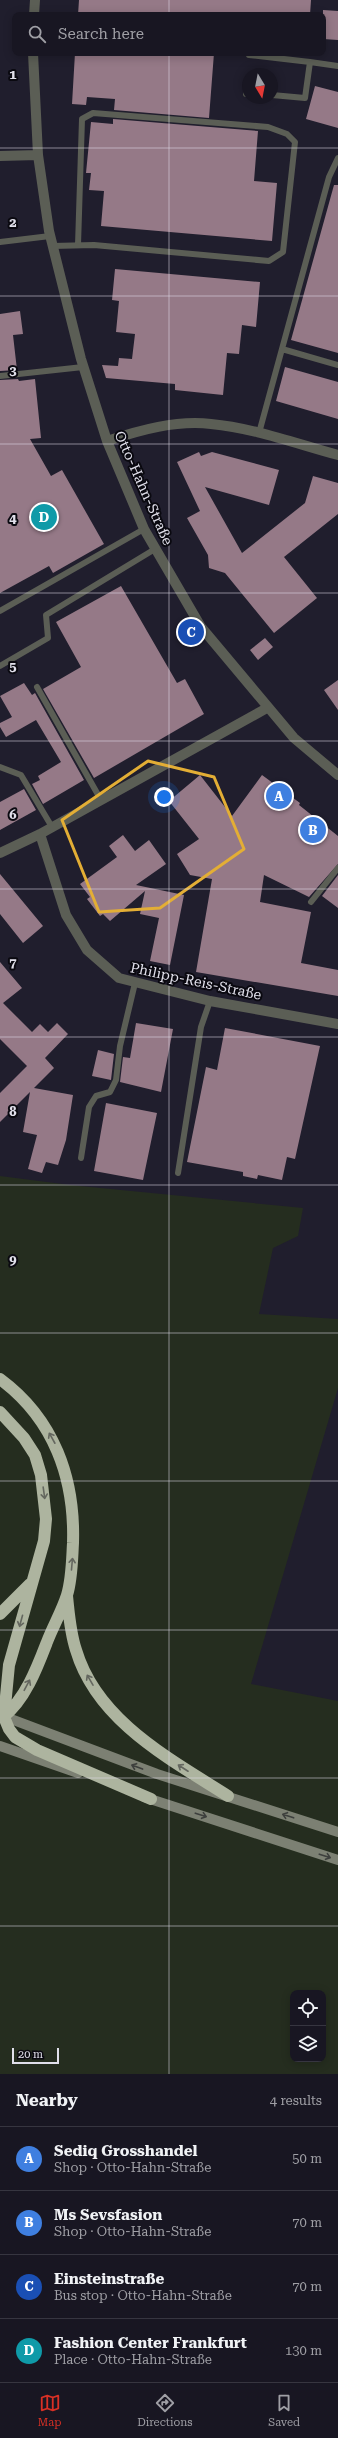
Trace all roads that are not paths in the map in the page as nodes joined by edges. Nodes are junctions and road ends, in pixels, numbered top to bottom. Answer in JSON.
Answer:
{"nodes":[{"id":1,"x":34,"y":0,"type":"edge"},
{"id":2,"x":34,"y":12,"type":"edge"},
{"id":3,"x":33,"y":56,"type":"edge"},
{"id":4,"x":258,"y":56,"type":"edge"},
{"id":5,"x":310,"y":62,"type":"junction"},
{"id":6,"x":338,"y":66,"type":"edge"},
{"id":7,"x":278,"y":96,"type":"edge"},
{"id":8,"x":38,"y":155,"type":"junction"},
{"id":9,"x":0,"y":156,"type":"edge"},
{"id":10,"x":338,"y":158,"type":"edge"},
{"id":11,"x":51,"y":241,"type":"junction"},
{"id":12,"x":0,"y":242,"type":"edge"},
{"id":13,"x":78,"y":245,"type":"junction"},
{"id":14,"x":282,"y":350,"type":"junction"},
{"id":15,"x":338,"y":365,"type":"edge"},
{"id":16,"x":84,"y":367,"type":"junction"},
{"id":17,"x":0,"y":376,"type":"edge"},
{"id":18,"x":259,"y":433,"type":"junction"},
{"id":19,"x":107,"y":441,"type":"junction"},
{"id":20,"x":338,"y":455,"type":"edge"},
{"id":21,"x":144,"y":529,"type":"junction"},
{"id":22,"x":155,"y":549,"type":"junction"},
{"id":23,"x":0,"y":610,"type":"edge"},
{"id":24,"x":0,"y":666,"type":"edge"},
{"id":25,"x":37,"y":687,"type":"dead end"},
{"id":26,"x":266,"y":708,"type":"junction"},
{"id":27,"x":0,"y":767,"type":"edge"},
{"id":28,"x":338,"y":775,"type":"edge"},
{"id":29,"x":102,"y":800,"type":"junction"},
{"id":30,"x":52,"y":827,"type":"junction"},
{"id":31,"x":40,"y":834,"type":"junction"},
{"id":32,"x":0,"y":854,"type":"edge"},
{"id":33,"x":338,"y":868,"type":"edge"},
{"id":34,"x":311,"y":902,"type":"dead end"},
{"id":35,"x":135,"y":983,"type":"junction"},
{"id":36,"x":210,"y":1001,"type":"junction"},
{"id":37,"x":338,"y":1024,"type":"edge"},
{"id":38,"x":81,"y":1158,"type":"dead end"},
{"id":39,"x":178,"y":1173,"type":"dead end"},
{"id":40,"x":0,"y":1379,"type":"edge"},
{"id":41,"x":0,"y":1412,"type":"edge"},
{"id":42,"x":31,"y":1583,"type":"junction"},
{"id":43,"x":67,"y":1595,"type":"junction"},
{"id":44,"x":0,"y":1614,"type":"edge"},
{"id":45,"x":1,"y":1717,"type":"edge"},
{"id":46,"x":0,"y":1746,"type":"edge"},
{"id":47,"x":228,"y":1796,"type":"junction"},
{"id":48,"x":151,"y":1799,"type":"junction"},
{"id":49,"x":338,"y":1832,"type":"edge"},
{"id":50,"x":338,"y":1860,"type":"edge"}],
"edges":[{"from":1,"to":2,"type":"street"},
{"from":3,"to":8,"type":"street","name":"Otto-Hahn-Straße"},
{"from":4,"to":5,"type":"lane"},
{"from":5,"to":6,"type":"lane"},
{"from":5,"to":7,"type":"lane"},
{"from":8,"to":9,"type":"street"},
{"from":8,"to":11,"type":"street","name":"Otto-Hahn-Straße"},
{"from":10,"to":14,"type":"lane"},
{"from":11,"to":12,"type":"lane"},
{"from":11,"to":13,"type":"lane"},
{"from":11,"to":16,"type":"street","name":"Otto-Hahn-Straße"},
{"from":13,"to":13,"type":"lane"},
{"from":14,"to":15,"type":"lane"},
{"from":14,"to":18,"type":"lane"},
{"from":16,"to":17,"type":"lane"},
{"from":16,"to":19,"type":"street","name":"Otto-Hahn-Straße"},
{"from":18,"to":19,"type":"street"},
{"from":18,"to":20,"type":"street"},
{"from":19,"to":21,"type":"street","name":"Otto-Hahn-Straße"},
{"from":21,"to":22,"type":"street","name":"Otto-Hahn-Straße"},
{"from":21,"to":23,"type":"lane"},
{"from":22,"to":24,"type":"lane"},
{"from":22,"to":26,"type":"street","name":"Otto-Hahn-Straße"},
{"from":25,"to":29,"type":"lane"},
{"from":26,"to":28,"type":"street","name":"Otto-Hahn-Straße"},
{"from":26,"to":29,"type":"street"},
{"from":27,"to":30,"type":"lane"},
{"from":29,"to":30,"type":"street"},
{"from":30,"to":31,"type":"street"},
{"from":31,"to":32,"type":"street"},
{"from":31,"to":35,"type":"street","name":"Philipp-Reis-Straße"},
{"from":33,"to":34,"type":"lane"},
{"from":35,"to":36,"type":"street","name":"Philipp-Reis-Straße"},
{"from":35,"to":38,"type":"lane"},
{"from":36,"to":37,"type":"street","name":"Philipp-Reis-Straße"},
{"from":36,"to":39,"type":"lane"},
{"from":43,"to":40,"type":"highway","one_way":true},
{"from":41,"to":42,"type":"highway","one_way":true},
{"from":42,"to":44,"type":"highway"},
{"from":42,"to":45,"type":"highway","one_way":true},
{"from":45,"to":43,"type":"highway","one_way":true},
{"from":47,"to":43,"type":"highway","one_way":true},
{"from":47,"to":45,"type":"main road","one_way":true},
{"from":45,"to":48,"type":"highway"},
{"from":46,"to":48,"type":"main road"},
{"from":49,"to":47,"type":"main road","one_way":true},
{"from":48,"to":50,"type":"main road","one_way":true}]}
